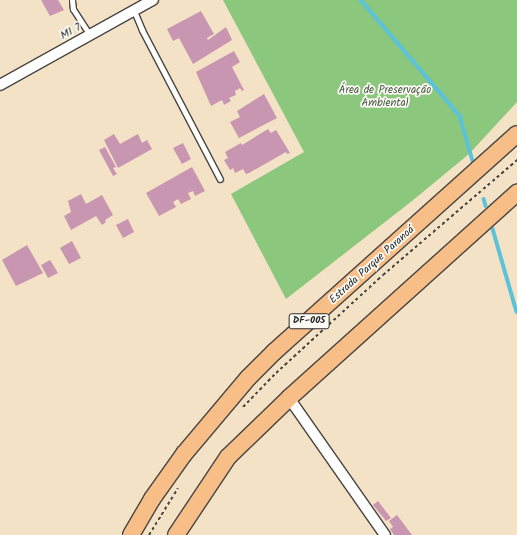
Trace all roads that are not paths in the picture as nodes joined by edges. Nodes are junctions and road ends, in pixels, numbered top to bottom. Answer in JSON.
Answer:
{"nodes":[{"id":1,"x":72,"y":0,"type":"edge"},
{"id":2,"x":153,"y":0,"type":"edge"},
{"id":3,"x":134,"y":11,"type":"junction"},
{"id":4,"x":90,"y":35,"type":"junction"},
{"id":5,"x":0,"y":85,"type":"edge"},
{"id":6,"x":517,"y":134,"type":"edge"},
{"id":7,"x":220,"y":179,"type":"dead end"},
{"id":8,"x":517,"y":193,"type":"edge"},
{"id":9,"x":288,"y":398,"type":"junction"},
{"id":10,"x":131,"y":535,"type":"edge"},
{"id":11,"x":176,"y":535,"type":"edge"},
{"id":12,"x":385,"y":535,"type":"edge"}],
"edges":[{"from":1,"to":4,"type":"lane"},
{"from":2,"to":3,"type":"street","name":"MI 7"},
{"from":3,"to":4,"type":"street","name":"MI 7"},
{"from":3,"to":7,"type":"lane"},
{"from":4,"to":5,"type":"street","name":"MI 7"},
{"from":6,"to":10,"type":"main road","name":"Estrada Parque Paranoá","number":"DF-005"},
{"from":8,"to":9,"type":"main road"},
{"from":9,"to":11,"type":"main road"},
{"from":9,"to":12,"type":"street"}]}
